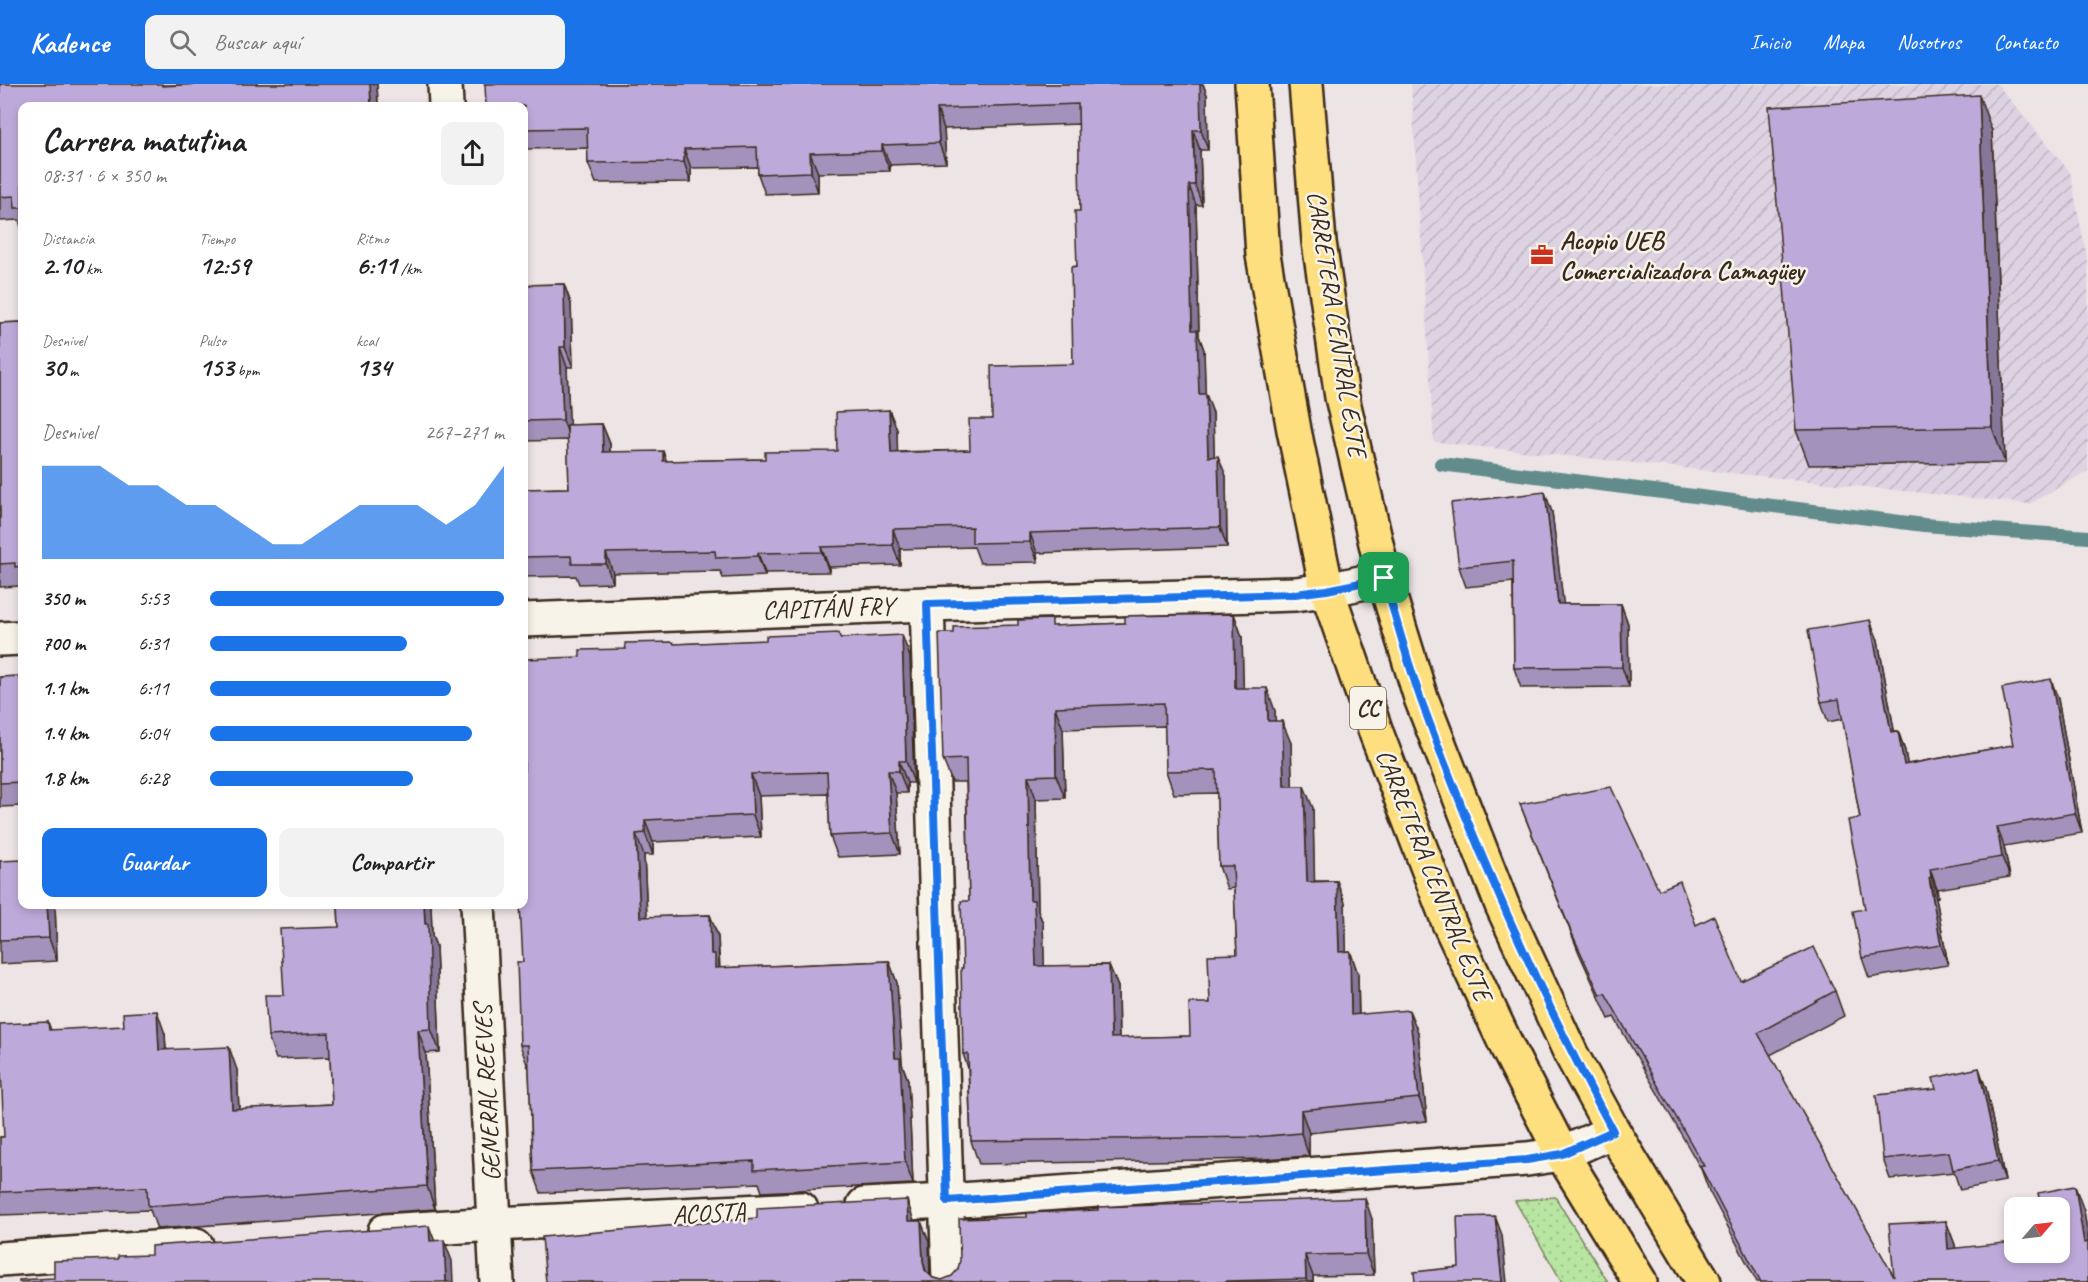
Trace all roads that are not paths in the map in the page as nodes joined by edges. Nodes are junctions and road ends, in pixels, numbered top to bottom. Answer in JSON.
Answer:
{"nodes":[{"id":1,"x":445,"y":84,"type":"edge"},
{"id":2,"x":1252,"y":84,"type":"edge"},
{"id":3,"x":1306,"y":84,"type":"edge"},
{"id":4,"x":446,"y":102,"type":"edge"},
{"id":5,"x":1384,"y":578,"type":"junction"},
{"id":6,"x":1327,"y":590,"type":"junction"},
{"id":7,"x":927,"y":604,"type":"junction"},
{"id":8,"x":528,"y":620,"type":"edge"},
{"id":9,"x":18,"y":638,"type":"edge"},
{"id":10,"x":0,"y":639,"type":"edge"},
{"id":11,"x":478,"y":909,"type":"edge"},
{"id":12,"x":1613,"y":1131,"type":"junction"},
{"id":13,"x":1562,"y":1154,"type":"junction"},
{"id":14,"x":947,"y":1201,"type":"junction"},
{"id":15,"x":494,"y":1224,"type":"junction"},
{"id":16,"x":353,"y":1234,"type":"edge"},
{"id":17,"x":223,"y":1243,"type":"edge"},
{"id":18,"x":0,"y":1259,"type":"edge"},
{"id":19,"x":497,"y":1282,"type":"edge"},
{"id":20,"x":949,"y":1282,"type":"edge"},
{"id":21,"x":1640,"y":1282,"type":"edge"},
{"id":22,"x":1704,"y":1282,"type":"edge"}],
"edges":[{"from":1,"to":4,"type":"street"},
{"from":2,"to":6,"type":"main road","name":"CARRETERA CENTRAL ESTE","number":"CC"},
{"from":3,"to":5,"type":"main road","name":"CARRETERA CENTRAL ESTE","number":"CC"},
{"from":5,"to":6,"type":"street","name":"CAPITÁN FRY"},
{"from":5,"to":12,"type":"main road","name":"CARRETERA CENTRAL ESTE","number":"CC"},
{"from":6,"to":7,"type":"street","name":"CAPITÁN FRY"},
{"from":6,"to":13,"type":"main road","name":"CARRETERA CENTRAL ESTE","number":"CC"},
{"from":7,"to":8,"type":"street","name":"CAPITÁN FRY"},
{"from":7,"to":14,"type":"street"},
{"from":9,"to":10,"type":"street"},
{"from":11,"to":15,"type":"street","name":"GENERAL REEVES"},
{"from":12,"to":13,"type":"street","name":"ACOSTA"},
{"from":12,"to":22,"type":"main road","name":"CARRETERA CENTRAL ESTE","number":"CC"},
{"from":13,"to":14,"type":"street","name":"ACOSTA"},
{"from":13,"to":21,"type":"main road","name":"CARRETERA CENTRAL ESTE","number":"CC"},
{"from":14,"to":15,"type":"street","name":"ACOSTA"},
{"from":14,"to":20,"type":"street"},
{"from":15,"to":16,"type":"street","name":"ACOSTA"},
{"from":15,"to":19,"type":"street","name":"GENERAL REEVES"},
{"from":17,"to":18,"type":"street"}]}
